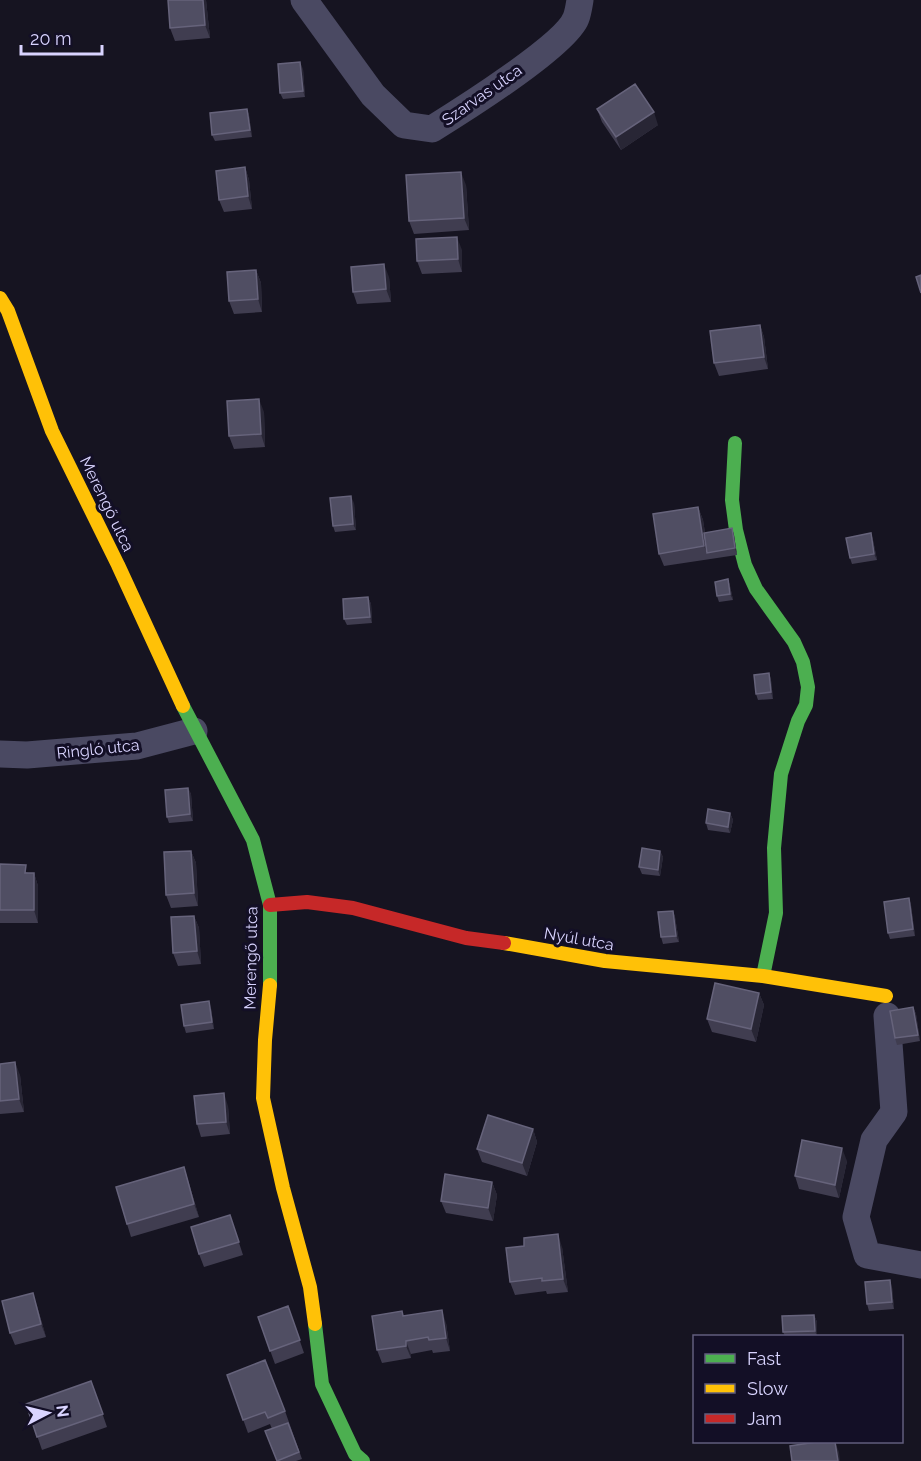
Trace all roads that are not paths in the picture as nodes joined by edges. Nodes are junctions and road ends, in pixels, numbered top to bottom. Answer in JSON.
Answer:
{"nodes":[{"id":1,"x":304,"y":0,"type":"edge"},
{"id":2,"x":580,"y":0,"type":"edge"},
{"id":3,"x":0,"y":298,"type":"edge"},
{"id":4,"x":735,"y":443,"type":"dead end"},
{"id":5,"x":194,"y":731,"type":"junction"},
{"id":6,"x":0,"y":754,"type":"edge"},
{"id":7,"x":270,"y":905,"type":"junction"},
{"id":8,"x":763,"y":976,"type":"junction"},
{"id":9,"x":886,"y":1006,"type":"joint"},
{"id":10,"x":921,"y":1265,"type":"edge"},
{"id":11,"x":363,"y":1461,"type":"edge"}],
"edges":[{"from":1,"to":2,"type":"street","name":"Szarvas utca"},
{"from":3,"to":5,"type":"street","name":"Merengő utca"},
{"from":4,"to":8,"type":"street"},
{"from":5,"to":6,"type":"street","name":"Ringló utca"},
{"from":5,"to":7,"type":"street","name":"Merengő utca"},
{"from":7,"to":8,"type":"street","name":"Nyúl utca"},
{"from":7,"to":11,"type":"street","name":"Merengő utca"},
{"from":8,"to":9,"type":"street","name":"Nyúl utca"},
{"from":9,"to":10,"type":"street"}]}
